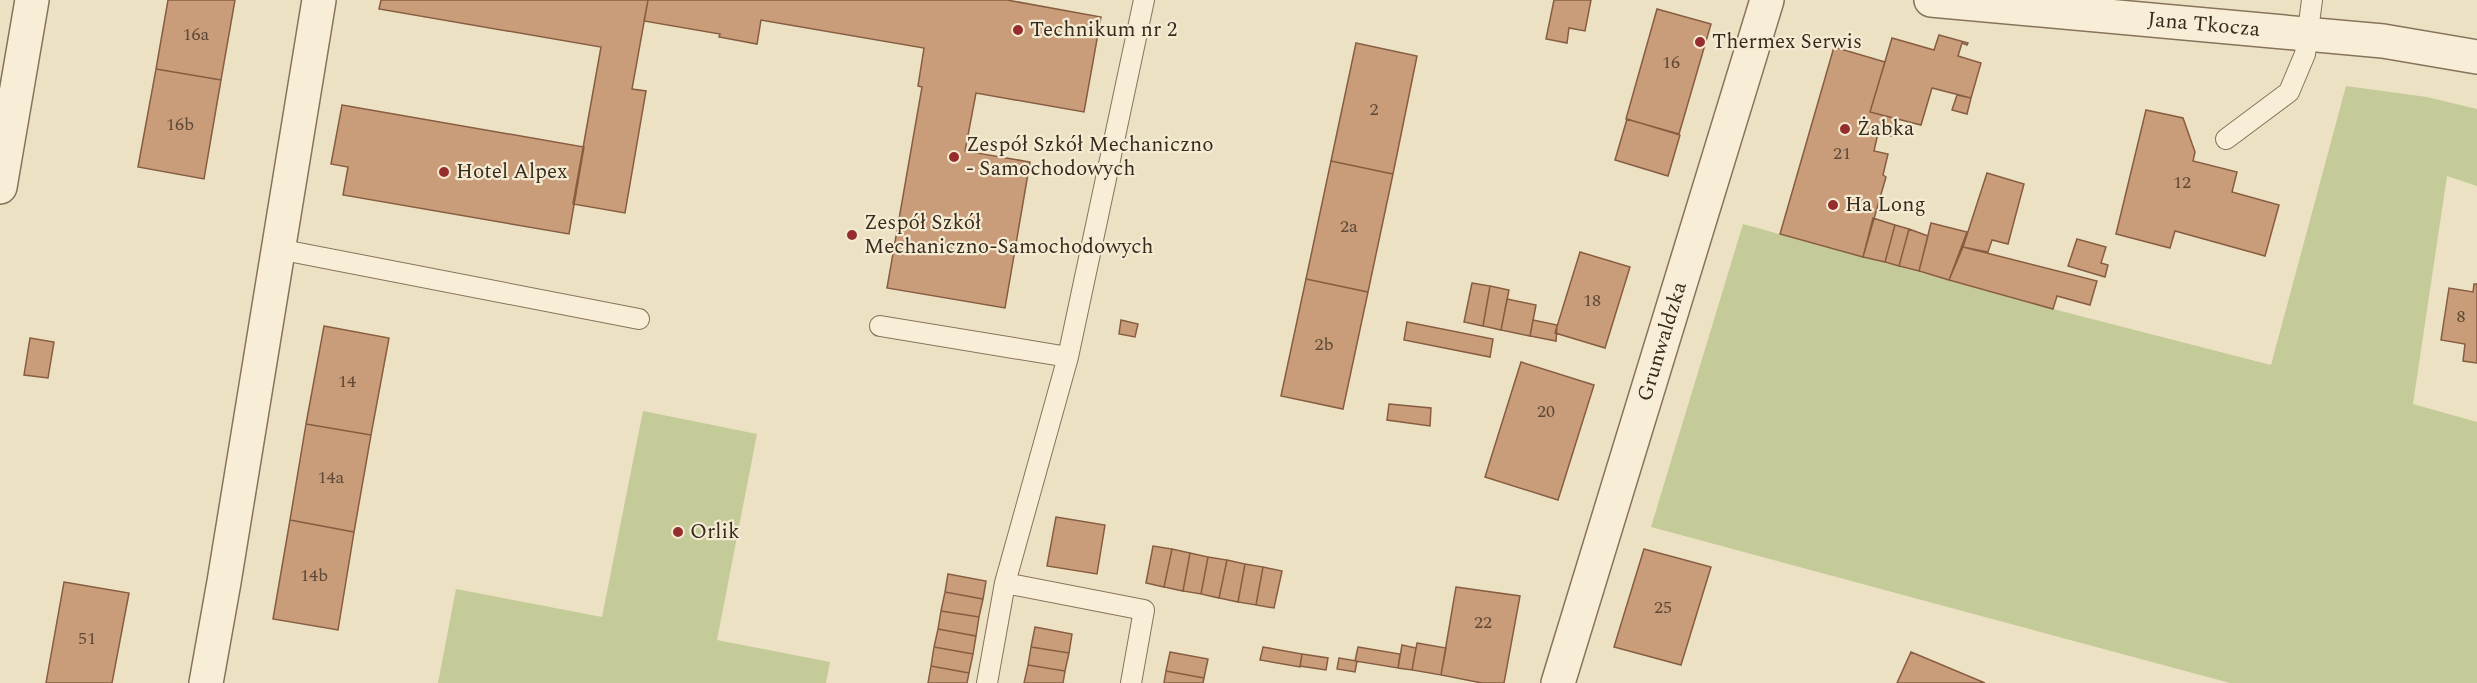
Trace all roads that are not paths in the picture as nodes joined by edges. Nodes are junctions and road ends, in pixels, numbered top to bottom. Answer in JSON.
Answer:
{"nodes":[{"id":1,"x":32,"y":0,"type":"edge"},
{"id":2,"x":319,"y":0,"type":"edge"},
{"id":3,"x":1144,"y":0,"type":"edge"},
{"id":4,"x":1767,"y":0,"type":"edge"},
{"id":5,"x":1930,"y":0,"type":"edge"},
{"id":6,"x":2312,"y":0,"type":"edge"},
{"id":7,"x":2307,"y":34,"type":"junction"},
{"id":8,"x":2477,"y":57,"type":"edge"},
{"id":9,"x":2226,"y":138,"type":"dead end"},
{"id":10,"x":0,"y":187,"type":"edge"},
{"id":11,"x":278,"y":249,"type":"junction"},
{"id":12,"x":639,"y":320,"type":"dead end"},
{"id":13,"x":880,"y":326,"type":"dead end"},
{"id":14,"x":1068,"y":357,"type":"junction"},
{"id":15,"x":1005,"y":583,"type":"junction"},
{"id":16,"x":206,"y":683,"type":"edge"},
{"id":17,"x":987,"y":683,"type":"edge"},
{"id":18,"x":1131,"y":683,"type":"edge"},
{"id":19,"x":1558,"y":683,"type":"edge"}],
"edges":[{"from":1,"to":10,"type":"street"},
{"from":2,"to":11,"type":"street"},
{"from":3,"to":14,"type":"lane"},
{"from":4,"to":19,"type":"street","name":"Grunwaldzka"},
{"from":5,"to":7,"type":"street","name":"Jana Tkocza"},
{"from":6,"to":7,"type":"lane"},
{"from":7,"to":8,"type":"street","name":"Jana Tkocza"},
{"from":7,"to":9,"type":"lane"},
{"from":11,"to":12,"type":"lane"},
{"from":11,"to":16,"type":"street"},
{"from":13,"to":14,"type":"lane"},
{"from":14,"to":15,"type":"lane"},
{"from":15,"to":17,"type":"lane"},
{"from":15,"to":18,"type":"lane"}]}
